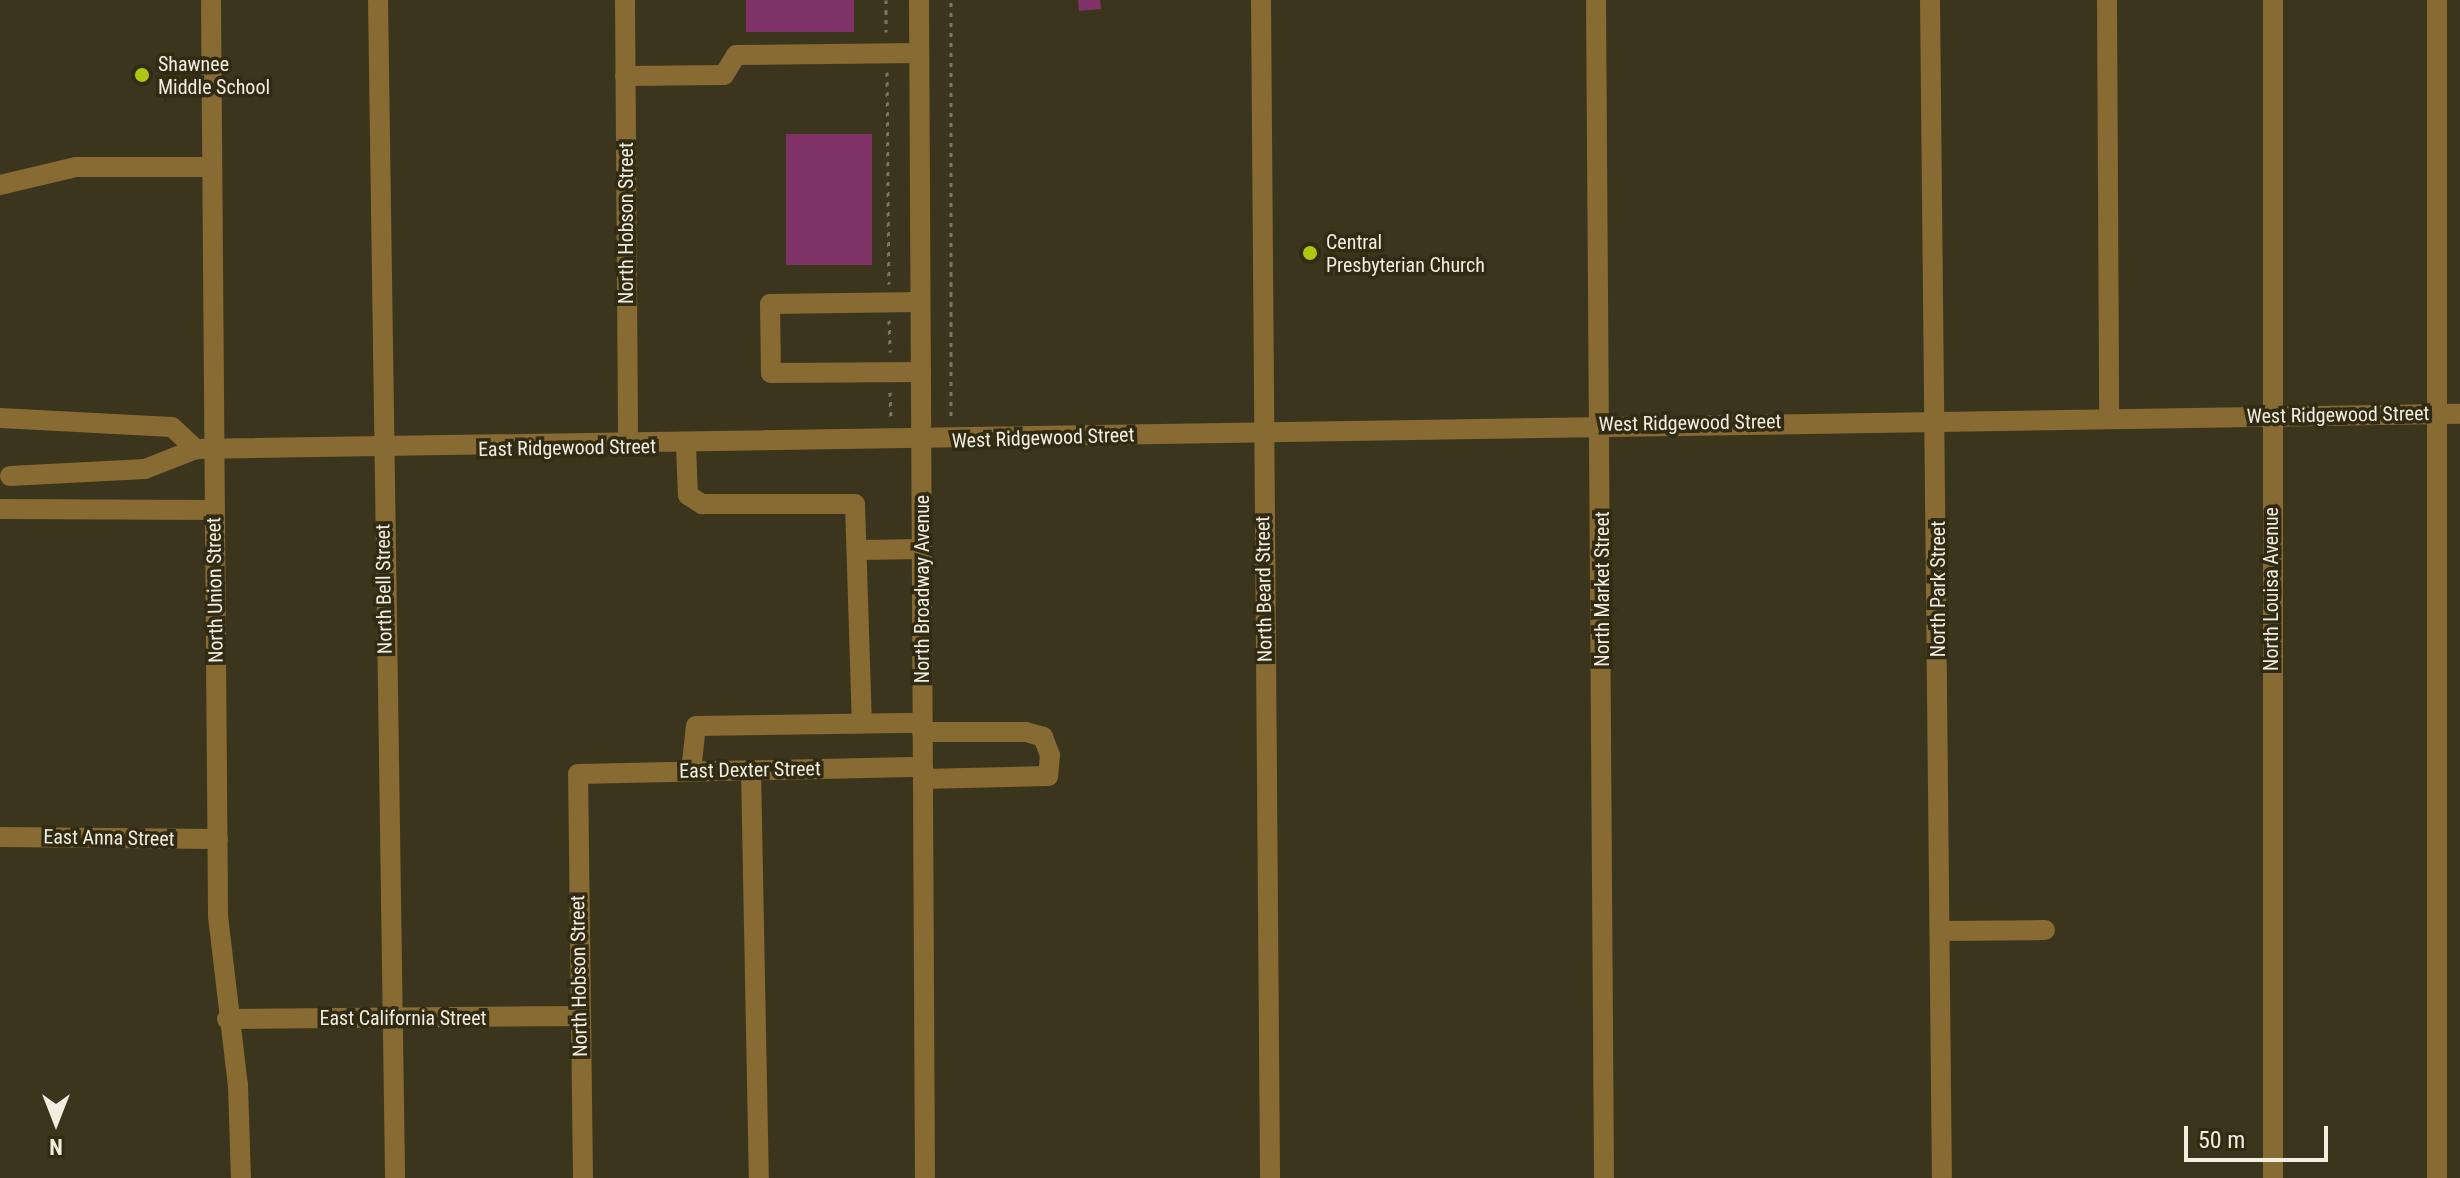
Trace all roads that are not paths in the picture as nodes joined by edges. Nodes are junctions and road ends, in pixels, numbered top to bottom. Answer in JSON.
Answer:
{"nodes":[{"id":1,"x":211,"y":0,"type":"edge"},
{"id":2,"x":378,"y":0,"type":"edge"},
{"id":3,"x":625,"y":0,"type":"edge"},
{"id":4,"x":919,"y":0,"type":"edge"},
{"id":5,"x":1261,"y":0,"type":"edge"},
{"id":6,"x":1596,"y":0,"type":"edge"},
{"id":7,"x":1930,"y":0,"type":"edge"},
{"id":8,"x":2107,"y":0,"type":"edge"},
{"id":9,"x":2273,"y":0,"type":"edge"},
{"id":10,"x":2437,"y":0,"type":"edge"},
{"id":11,"x":919,"y":53,"type":"junction"},
{"id":12,"x":625,"y":76,"type":"junction"},
{"id":13,"x":212,"y":167,"type":"junction"},
{"id":14,"x":0,"y":185,"type":"edge"},
{"id":15,"x":920,"y":302,"type":"junction"},
{"id":16,"x":921,"y":372,"type":"junction"},
{"id":17,"x":2435,"y":414,"type":"junction"},
{"id":18,"x":2460,"y":414,"type":"edge"},
{"id":19,"x":2270,"y":416,"type":"junction"},
{"id":20,"x":0,"y":418,"type":"edge"},
{"id":21,"x":2109,"y":419,"type":"junction"},
{"id":22,"x":1937,"y":420,"type":"junction"},
{"id":23,"x":1602,"y":424,"type":"junction"},
{"id":24,"x":1262,"y":434,"type":"junction"},
{"id":25,"x":921,"y":441,"type":"junction"},
{"id":26,"x":686,"y":446,"type":"junction"},
{"id":27,"x":628,"y":447,"type":"junction"},
{"id":28,"x":204,"y":450,"type":"junction"},
{"id":29,"x":382,"y":451,"type":"junction"},
{"id":30,"x":5,"y":476,"type":"edge"},
{"id":31,"x":6,"y":509,"type":"edge"},
{"id":32,"x":214,"y":510,"type":"junction"},
{"id":33,"x":922,"y":549,"type":"junction"},
{"id":34,"x":861,"y":550,"type":"junction"},
{"id":35,"x":862,"y":723,"type":"junction"},
{"id":36,"x":922,"y":728,"type":"junction"},
{"id":37,"x":751,"y":770,"type":"junction"},
{"id":38,"x":691,"y":771,"type":"junction"},
{"id":39,"x":923,"y":773,"type":"junction"},
{"id":40,"x":578,"y":774,"type":"joint"},
{"id":41,"x":0,"y":837,"type":"edge"},
{"id":42,"x":218,"y":839,"type":"junction"},
{"id":43,"x":2045,"y":930,"type":"dead end"},
{"id":44,"x":1940,"y":931,"type":"junction"},
{"id":45,"x":579,"y":1016,"type":"junction"},
{"id":46,"x":391,"y":1018,"type":"junction"},
{"id":47,"x":227,"y":1019,"type":"junction"},
{"id":48,"x":241,"y":1178,"type":"edge"},
{"id":49,"x":395,"y":1178,"type":"edge"},
{"id":50,"x":583,"y":1178,"type":"edge"},
{"id":51,"x":759,"y":1178,"type":"edge"},
{"id":52,"x":925,"y":1178,"type":"edge"},
{"id":53,"x":1270,"y":1178,"type":"edge"},
{"id":54,"x":1604,"y":1178,"type":"edge"},
{"id":55,"x":1942,"y":1178,"type":"edge"},
{"id":56,"x":2273,"y":1178,"type":"edge"},
{"id":57,"x":2437,"y":1178,"type":"edge"}],
"edges":[{"from":1,"to":13,"type":"street","name":"North Union Street"},
{"from":2,"to":29,"type":"street","name":"North Bell Street"},
{"from":3,"to":12,"type":"street","name":"North Hobson Street"},
{"from":4,"to":11,"type":"street","name":"North Broadway Avenue"},
{"from":5,"to":24,"type":"street","name":"North Beard Street"},
{"from":6,"to":23,"type":"street","name":"North Market Street"},
{"from":7,"to":22,"type":"street","name":"North Park Street"},
{"from":8,"to":21,"type":"street"},
{"from":9,"to":19,"type":"street","name":"North Louisa Avenue"},
{"from":10,"to":17,"type":"street"},
{"from":11,"to":12,"type":"street"},
{"from":11,"to":15,"type":"street","name":"North Broadway Avenue"},
{"from":12,"to":27,"type":"street","name":"North Hobson Street"},
{"from":13,"to":14,"type":"street"},
{"from":13,"to":28,"type":"street","name":"North Union Street"},
{"from":15,"to":16,"type":"street","name":"North Broadway Avenue"},
{"from":15,"to":16,"type":"street"},
{"from":16,"to":25,"type":"street","name":"North Broadway Avenue"},
{"from":17,"to":18,"type":"street","name":"West Ridgewood Street"},
{"from":17,"to":19,"type":"street","name":"West Ridgewood Street"},
{"from":17,"to":57,"type":"street"},
{"from":19,"to":21,"type":"street","name":"West Ridgewood Street"},
{"from":19,"to":56,"type":"street","name":"North Louisa Avenue"},
{"from":20,"to":28,"type":"street"},
{"from":21,"to":22,"type":"street","name":"West Ridgewood Street"},
{"from":22,"to":23,"type":"street","name":"West Ridgewood Street"},
{"from":22,"to":44,"type":"street","name":"North Park Street"},
{"from":23,"to":24,"type":"street","name":"West Ridgewood Street"},
{"from":23,"to":54,"type":"street","name":"North Market Street"},
{"from":24,"to":25,"type":"street","name":"West Ridgewood Street"},
{"from":24,"to":53,"type":"street","name":"North Beard Street"},
{"from":25,"to":26,"type":"street","name":"East Ridgewood Street"},
{"from":25,"to":33,"type":"street","name":"North Broadway Avenue"},
{"from":26,"to":27,"type":"street","name":"East Ridgewood Street"},
{"from":26,"to":34,"type":"street"},
{"from":27,"to":29,"type":"street","name":"East Ridgewood Street"},
{"from":28,"to":29,"type":"street","name":"East Ridgewood Street"},
{"from":28,"to":30,"type":"street"},
{"from":28,"to":32,"type":"street","name":"North Union Street"},
{"from":29,"to":46,"type":"street","name":"North Bell Street"},
{"from":30,"to":31,"type":"street"},
{"from":31,"to":32,"type":"street"},
{"from":32,"to":42,"type":"street","name":"North Union Street"},
{"from":33,"to":34,"type":"street"},
{"from":33,"to":36,"type":"street","name":"North Broadway Avenue"},
{"from":34,"to":35,"type":"street"},
{"from":35,"to":36,"type":"street"},
{"from":35,"to":38,"type":"street"},
{"from":36,"to":39,"type":"street","name":"North Broadway Avenue"},
{"from":36,"to":39,"type":"street","name":"East Dexter Street"},
{"from":37,"to":38,"type":"street","name":"East Dexter Street"},
{"from":37,"to":39,"type":"street","name":"East Dexter Street"},
{"from":37,"to":51,"type":"street"},
{"from":38,"to":40,"type":"street","name":"East Dexter Street"},
{"from":39,"to":52,"type":"street","name":"North Broadway Avenue"},
{"from":40,"to":45,"type":"street","name":"North Hobson Street"},
{"from":41,"to":42,"type":"street","name":"East Anna Street"},
{"from":42,"to":47,"type":"street","name":"North Union Street"},
{"from":43,"to":44,"type":"street"},
{"from":44,"to":55,"type":"street","name":"North Park Street"},
{"from":45,"to":46,"type":"street","name":"East California Street"},
{"from":45,"to":50,"type":"street","name":"North Hobson Street"},
{"from":46,"to":47,"type":"street","name":"East California Street"},
{"from":46,"to":49,"type":"street","name":"North Bell Street"},
{"from":47,"to":48,"type":"street","name":"North Union Street"}]}
